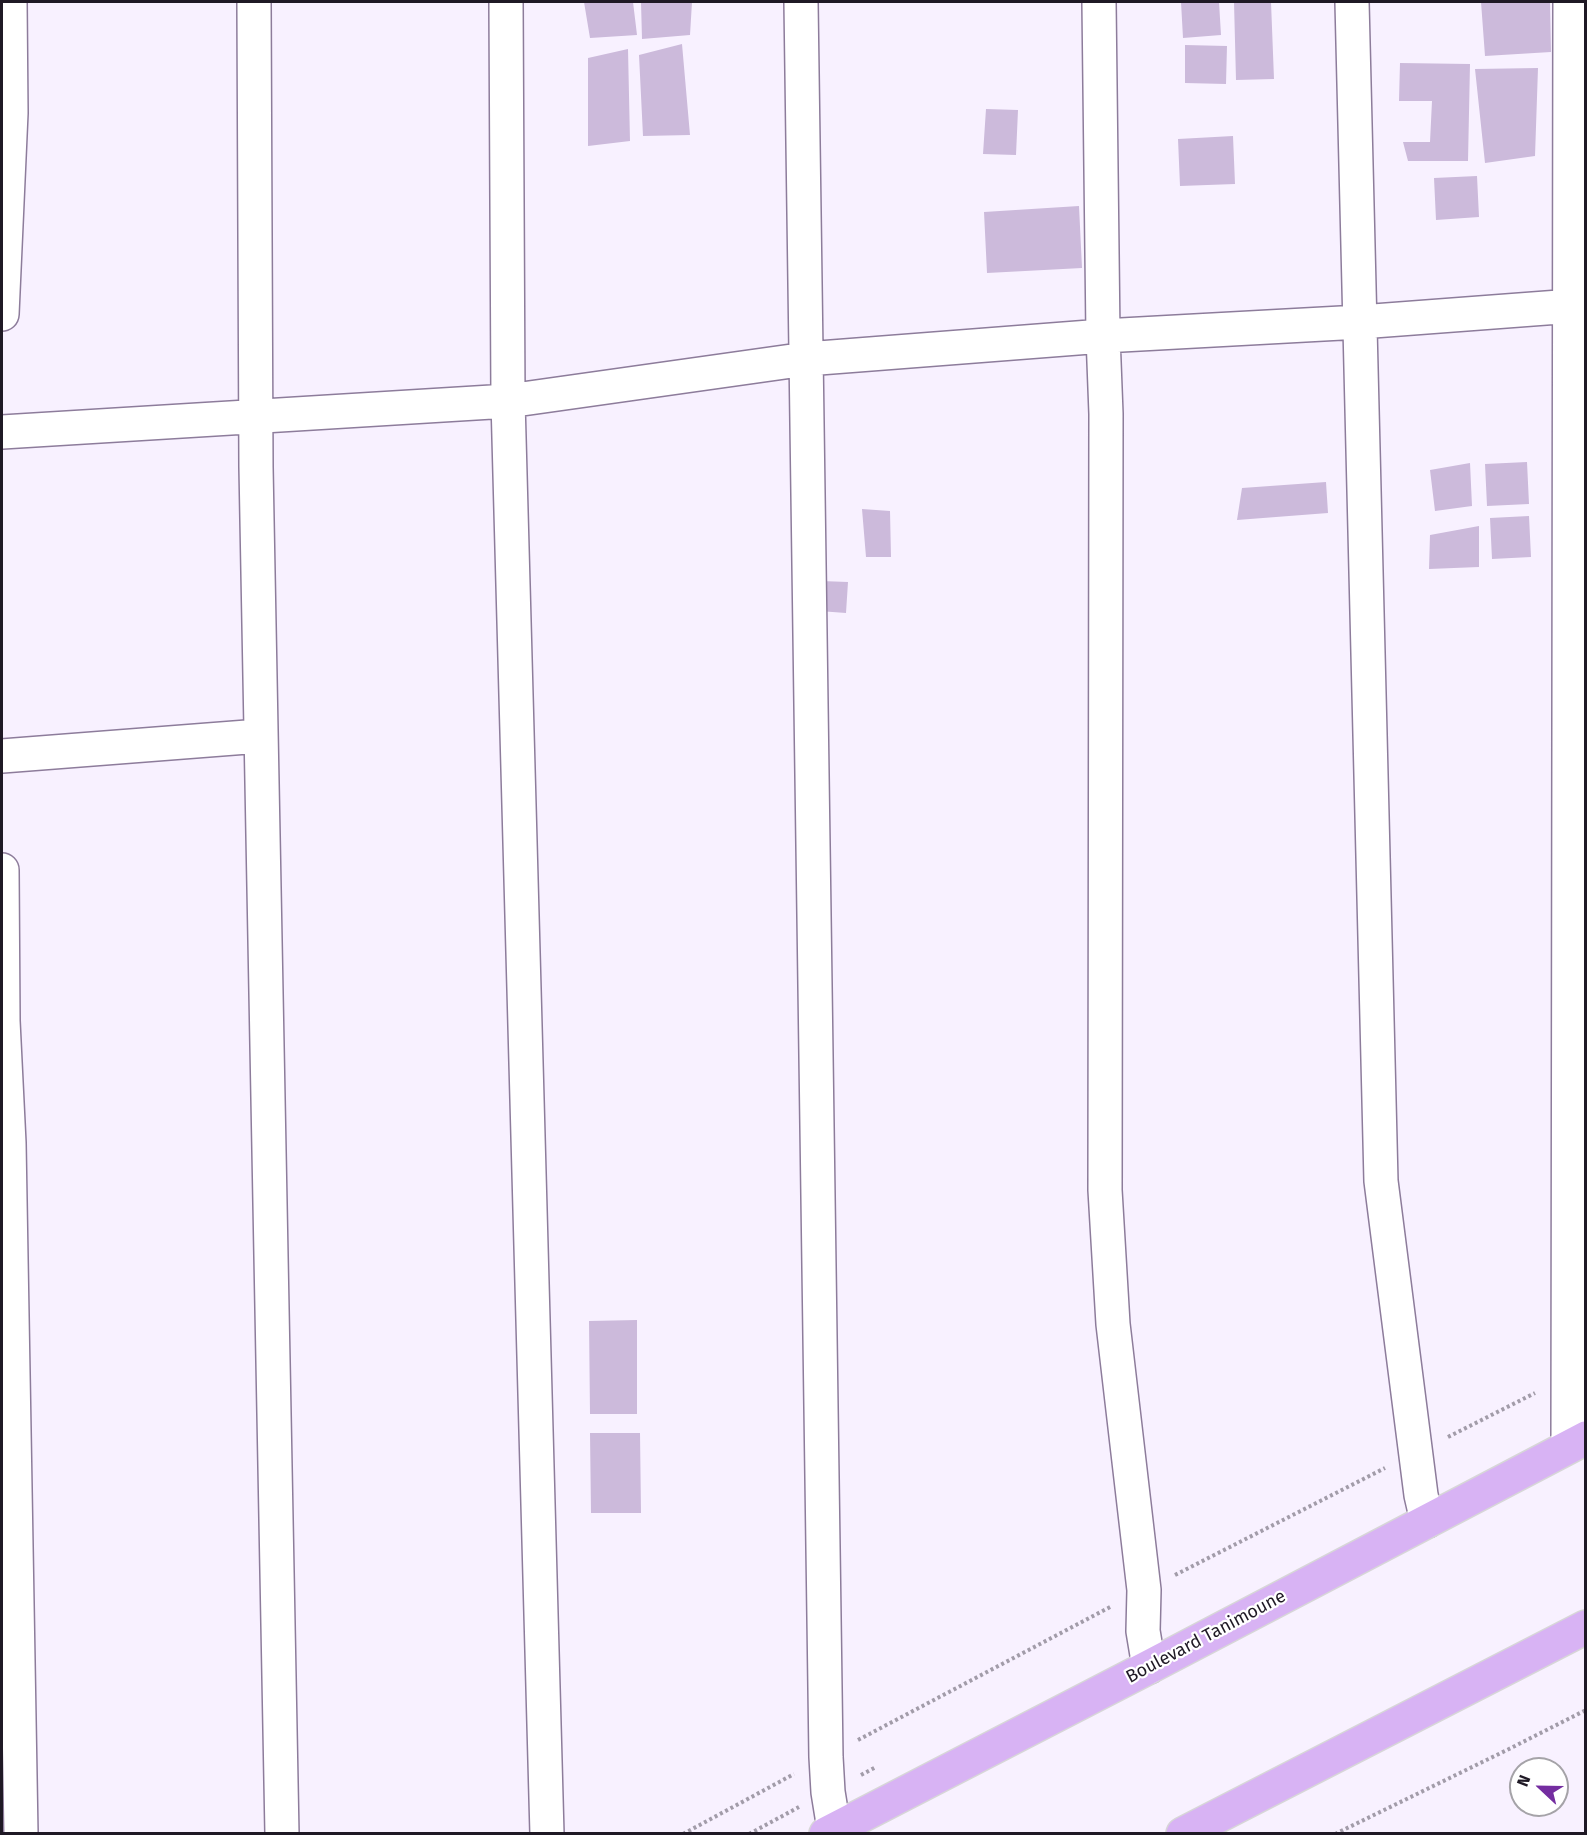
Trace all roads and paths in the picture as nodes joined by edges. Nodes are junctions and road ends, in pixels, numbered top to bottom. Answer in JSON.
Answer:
{"nodes":[{"id":1,"x":10,"y":2,"type":"edge"},
{"id":2,"x":254,"y":2,"type":"edge"},
{"id":3,"x":506,"y":2,"type":"edge"},
{"id":4,"x":801,"y":2,"type":"edge"},
{"id":5,"x":1099,"y":2,"type":"edge"},
{"id":6,"x":1352,"y":2,"type":"edge"},
{"id":7,"x":1575,"y":21,"type":"edge"},
{"id":8,"x":6,"y":114,"type":"edge"},
{"id":9,"x":1578,"y":306,"type":"edge"},
{"id":10,"x":2,"y":314,"type":"edge"},
{"id":11,"x":1360,"y":322,"type":"junction"},
{"id":12,"x":1103,"y":336,"type":"junction"},
{"id":13,"x":806,"y":359,"type":"junction"},
{"id":14,"x":508,"y":401,"type":"junction"},
{"id":15,"x":255,"y":416,"type":"junction"},
{"id":16,"x":2,"y":432,"type":"edge"},
{"id":17,"x":1577,"y":569,"type":"edge"},
{"id":18,"x":260,"y":736,"type":"junction"},
{"id":19,"x":2,"y":756,"type":"edge"},
{"id":20,"x":1577,"y":828,"type":"edge"},
{"id":21,"x":2,"y":870,"type":"edge"},
{"id":22,"x":2,"y":1022,"type":"edge"},
{"id":23,"x":6,"y":1257,"type":"edge"},
{"id":24,"x":1577,"y":1442,"type":"edge"},
{"id":25,"x":8,"y":1515,"type":"edge"},
{"id":26,"x":1427,"y":1521,"type":"junction"},
{"id":27,"x":1586,"y":1627,"type":"edge"},
{"id":28,"x":1149,"y":1667,"type":"junction"},
{"id":29,"x":1586,"y":1710,"type":"edge"},
{"id":30,"x":11,"y":1769,"type":"edge"},
{"id":31,"x":830,"y":1831,"type":"edge"},
{"id":32,"x":21,"y":1833,"type":"edge"},
{"id":33,"x":282,"y":1833,"type":"edge"},
{"id":34,"x":547,"y":1833,"type":"edge"},
{"id":35,"x":1183,"y":1833,"type":"edge"},
{"id":36,"x":1335,"y":1833,"type":"edge"}],
"edges":[{"from":1,"to":8,"type":"street"},
{"from":2,"to":15,"type":"street"},
{"from":3,"to":14,"type":"street"},
{"from":4,"to":13,"type":"street"},
{"from":5,"to":12,"type":"street"},
{"from":6,"to":11,"type":"street"},
{"from":7,"to":9,"type":"street"},
{"from":8,"to":10,"type":"street"},
{"from":9,"to":11,"type":"street"},
{"from":9,"to":17,"type":"street"},
{"from":11,"to":12,"type":"street"},
{"from":11,"to":26,"type":"street"},
{"from":12,"to":13,"type":"street"},
{"from":12,"to":28,"type":"street"},
{"from":13,"to":14,"type":"street"},
{"from":13,"to":31,"type":"street"},
{"from":14,"to":15,"type":"street"},
{"from":14,"to":34,"type":"street"},
{"from":15,"to":16,"type":"street"},
{"from":15,"to":18,"type":"street"},
{"from":17,"to":20,"type":"street"},
{"from":18,"to":19,"type":"street"},
{"from":18,"to":33,"type":"street"},
{"from":20,"to":24,"type":"street"},
{"from":21,"to":22,"type":"street"},
{"from":22,"to":23,"type":"street"},
{"from":23,"to":25,"type":"street"},
{"from":24,"to":26,"type":"main road","name":"Boulevard Tanimoune"},
{"from":25,"to":30,"type":"street"},
{"from":26,"to":28,"type":"main road","name":"Boulevard Tanimoune"},
{"from":27,"to":35,"type":"main road"},
{"from":28,"to":31,"type":"main road","name":"Boulevard Tanimoune"},
{"from":29,"to":36,"type":"path"},
{"from":30,"to":32,"type":"street"}]}
